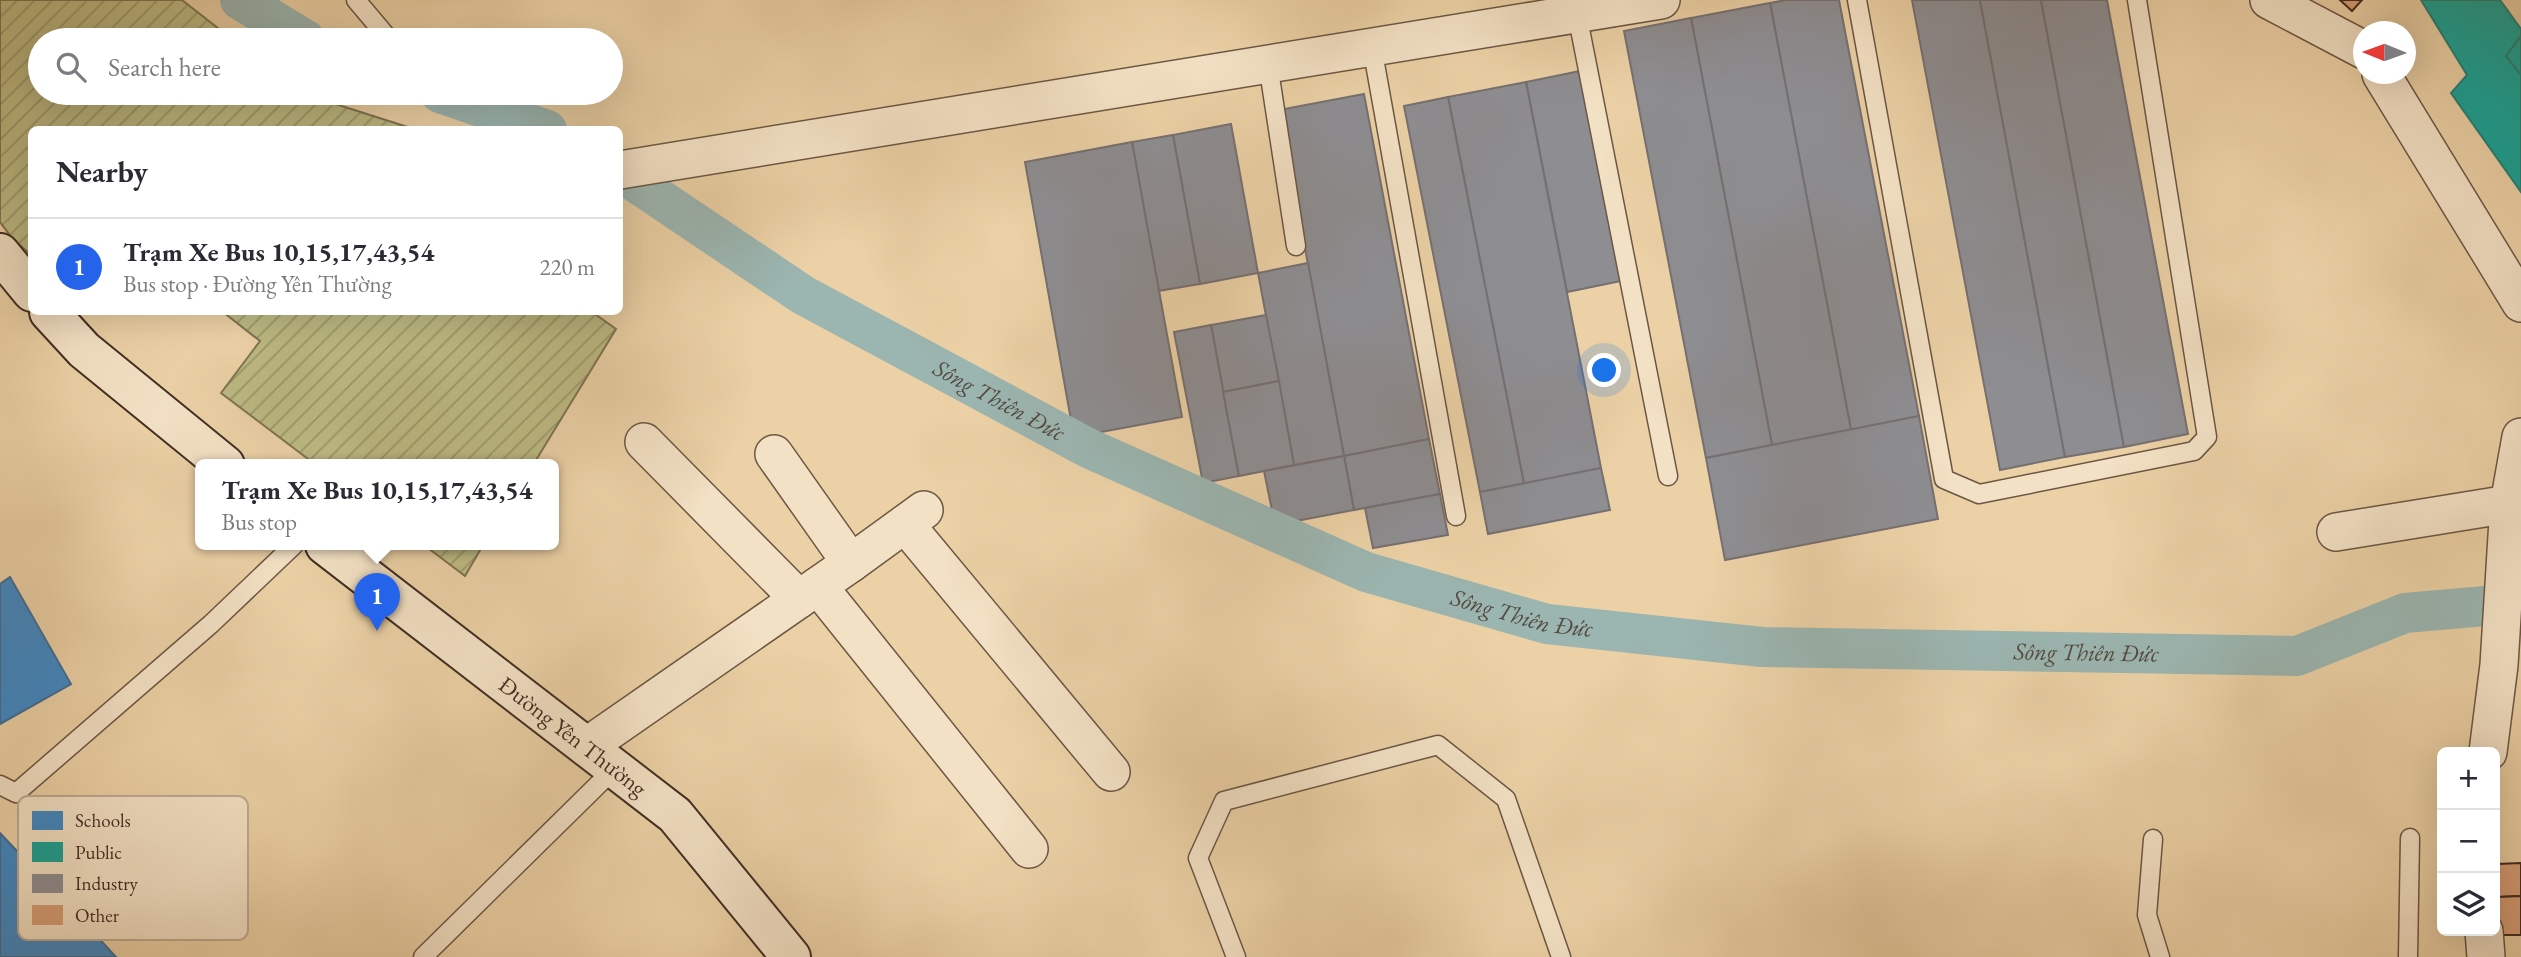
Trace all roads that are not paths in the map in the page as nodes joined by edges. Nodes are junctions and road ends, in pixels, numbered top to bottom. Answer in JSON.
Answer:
{"nodes":[{"id":1,"x":356,"y":0,"type":"edge"},
{"id":2,"x":1661,"y":0,"type":"edge"},
{"id":3,"x":1857,"y":0,"type":"edge"},
{"id":4,"x":2137,"y":0,"type":"edge"},
{"id":5,"x":2269,"y":0,"type":"edge"},
{"id":6,"x":1577,"y":14,"type":"junction"},
{"id":7,"x":380,"y":28,"type":"edge"},
{"id":8,"x":2353,"y":44,"type":"edge"},
{"id":9,"x":1371,"y":47,"type":"junction"},
{"id":10,"x":1268,"y":64,"type":"junction"},
{"id":11,"x":2387,"y":84,"type":"edge"},
{"id":12,"x":623,"y":170,"type":"edge"},
{"id":13,"x":1296,"y":246,"type":"dead end"},
{"id":14,"x":2521,"y":303,"type":"edge"},
{"id":15,"x":52,"y":315,"type":"edge"},
{"id":16,"x":2521,"y":437,"type":"edge"},
{"id":17,"x":645,"y":442,"type":"dead end"},
{"id":18,"x":774,"y":454,"type":"dead end"},
{"id":19,"x":218,"y":459,"type":"edge"},
{"id":20,"x":1668,"y":476,"type":"dead end"},
{"id":21,"x":2509,"y":512,"type":"junction"},
{"id":22,"x":1456,"y":516,"type":"dead end"},
{"id":23,"x":2336,"y":532,"type":"dead end"},
{"id":24,"x":290,"y":550,"type":"edge"},
{"id":25,"x":331,"y":550,"type":"edge"},
{"id":26,"x":851,"y":563,"type":"junction"},
{"id":27,"x":809,"y":593,"type":"junction"},
{"id":28,"x":2506,"y":663,"type":"edge"},
{"id":29,"x":2489,"y":747,"type":"edge"},
{"id":30,"x":600,"y":758,"type":"junction"},
{"id":31,"x":1111,"y":772,"type":"dead end"},
{"id":32,"x":0,"y":785,"type":"edge"},
{"id":33,"x":2410,"y":838,"type":"dead end"},
{"id":34,"x":2153,"y":839,"type":"dead end"},
{"id":35,"x":1030,"y":849,"type":"dead end"},
{"id":36,"x":2484,"y":936,"type":"edge"},
{"id":37,"x":423,"y":957,"type":"edge"},
{"id":38,"x":791,"y":957,"type":"edge"},
{"id":39,"x":1236,"y":957,"type":"edge"},
{"id":40,"x":1561,"y":957,"type":"edge"},
{"id":41,"x":2160,"y":957,"type":"edge"},
{"id":42,"x":2408,"y":957,"type":"edge"},
{"id":43,"x":2486,"y":957,"type":"edge"}],
"edges":[{"from":1,"to":7,"type":"lane"},
{"from":2,"to":6,"type":"street"},
{"from":3,"to":4,"type":"lane"},
{"from":5,"to":8,"type":"street"},
{"from":6,"to":9,"type":"street"},
{"from":6,"to":20,"type":"lane"},
{"from":9,"to":10,"type":"street"},
{"from":9,"to":22,"type":"lane"},
{"from":10,"to":12,"type":"street"},
{"from":10,"to":13,"type":"lane"},
{"from":11,"to":14,"type":"street"},
{"from":15,"to":19,"type":"main road"},
{"from":16,"to":21,"type":"street"},
{"from":17,"to":27,"type":"street"},
{"from":18,"to":26,"type":"street"},
{"from":21,"to":23,"type":"street"},
{"from":21,"to":28,"type":"street"},
{"from":24,"to":32,"type":"lane"},
{"from":25,"to":30,"type":"main road","name":"Đường Yên Thường"},
{"from":26,"to":27,"type":"street"},
{"from":26,"to":31,"type":"street"},
{"from":27,"to":30,"type":"street"},
{"from":27,"to":35,"type":"street"},
{"from":28,"to":29,"type":"street"},
{"from":30,"to":37,"type":"lane"},
{"from":30,"to":38,"type":"main road","name":"Đường Yên Thường"},
{"from":33,"to":42,"type":"lane"},
{"from":34,"to":41,"type":"lane"},
{"from":36,"to":43,"type":"street"},
{"from":39,"to":40,"type":"lane"}]}
